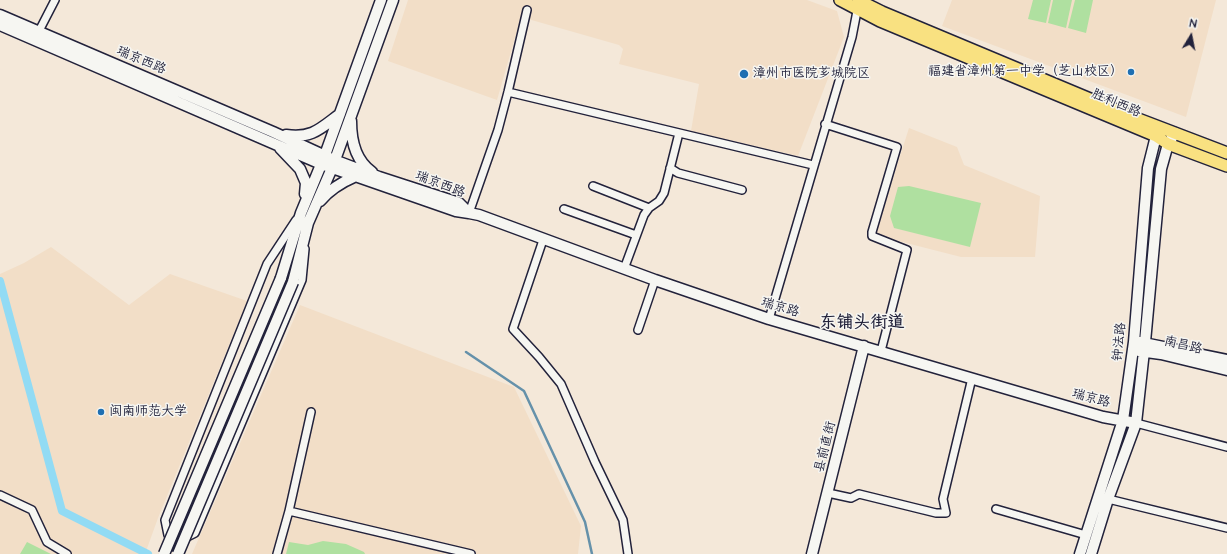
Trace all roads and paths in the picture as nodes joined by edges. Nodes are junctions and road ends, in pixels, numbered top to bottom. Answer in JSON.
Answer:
{"nodes":[{"id":1,"x":54,"y":0,"type":"edge"},
{"id":2,"x":381,"y":0,"type":"edge"},
{"id":3,"x":392,"y":0,"type":"edge"},
{"id":4,"x":840,"y":0,"type":"edge"},
{"id":5,"x":858,"y":3,"type":"edge"},
{"id":6,"x":527,"y":10,"type":"dead end"},
{"id":7,"x":0,"y":15,"type":"edge"},
{"id":8,"x":0,"y":25,"type":"edge"},
{"id":9,"x":39,"y":31,"type":"junction"},
{"id":10,"x":508,"y":92,"type":"junction"},
{"id":11,"x":340,"y":114,"type":"junction"},
{"id":12,"x":351,"y":114,"type":"junction"},
{"id":13,"x":825,"y":124,"type":"junction"},
{"id":14,"x":273,"y":132,"type":"junction"},
{"id":15,"x":1158,"y":132,"type":"junction"},
{"id":16,"x":679,"y":133,"type":"junction"},
{"id":17,"x":1175,"y":133,"type":"junction"},
{"id":18,"x":1168,"y":144,"type":"junction"},
{"id":19,"x":277,"y":145,"type":"junction"},
{"id":20,"x":1227,"y":153,"type":"edge"},
{"id":21,"x":328,"y":162,"type":"junction"},
{"id":22,"x":813,"y":165,"type":"junction"},
{"id":23,"x":1227,"y":166,"type":"edge"},
{"id":24,"x":670,"y":168,"type":"junction"},
{"id":25,"x":356,"y":176,"type":"junction"},
{"id":26,"x":379,"y":177,"type":"junction"},
{"id":27,"x":592,"y":186,"type":"dead end"},
{"id":28,"x":742,"y":190,"type":"dead end"},
{"id":29,"x":649,"y":208,"type":"junction"},
{"id":30,"x":314,"y":209,"type":"junction"},
{"id":31,"x":564,"y":209,"type":"dead end"},
{"id":32,"x":302,"y":210,"type":"junction"},
{"id":33,"x":469,"y":212,"type":"junction"},
{"id":34,"x":308,"y":223,"type":"junction"},
{"id":35,"x":636,"y":235,"type":"junction"},
{"id":36,"x":543,"y":240,"type":"junction"},
{"id":37,"x":624,"y":269,"type":"junction"},
{"id":38,"x":656,"y":280,"type":"junction"},
{"id":39,"x":769,"y":319,"type":"junction"},
{"id":40,"x":638,"y":330,"type":"dead end"},
{"id":41,"x":864,"y":346,"type":"junction"},
{"id":42,"x":1133,"y":346,"type":"junction"},
{"id":43,"x":1145,"y":347,"type":"junction"},
{"id":44,"x":881,"y":351,"type":"junction"},
{"id":45,"x":1227,"y":360,"type":"edge"},
{"id":46,"x":1227,"y":370,"type":"edge"},
{"id":47,"x":972,"y":378,"type":"junction"},
{"id":48,"x":311,"y":412,"type":"dead end"},
{"id":49,"x":1123,"y":420,"type":"junction"},
{"id":50,"x":1136,"y":423,"type":"junction"},
{"id":51,"x":1227,"y":447,"type":"edge"},
{"id":52,"x":828,"y":493,"type":"junction"},
{"id":53,"x":0,"y":496,"type":"edge"},
{"id":54,"x":1103,"y":498,"type":"junction"},
{"id":55,"x":996,"y":509,"type":"dead end"},
{"id":56,"x":289,"y":511,"type":"junction"},
{"id":57,"x":1227,"y":528,"type":"edge"},
{"id":58,"x":1086,"y":535,"type":"junction"},
{"id":59,"x":67,"y":554,"type":"edge"},
{"id":60,"x":164,"y":554,"type":"edge"},
{"id":61,"x":178,"y":554,"type":"edge"},
{"id":62,"x":277,"y":554,"type":"edge"},
{"id":63,"x":471,"y":554,"type":"edge"},
{"id":64,"x":628,"y":554,"type":"edge"},
{"id":65,"x":812,"y":554,"type":"edge"},
{"id":66,"x":1080,"y":554,"type":"edge"},
{"id":67,"x":1091,"y":554,"type":"edge"}],
"edges":[{"from":1,"to":9,"type":"street"},
{"from":2,"to":11,"type":"street"},
{"from":3,"to":12,"type":"street"},
{"from":4,"to":5,"type":"main road","name":"胜利西路"},
{"from":5,"to":13,"type":"street"},
{"from":5,"to":15,"type":"main road","name":"胜利西路"},
{"from":6,"to":10,"type":"street"},
{"from":7,"to":9,"type":"street","name":"瑞京西路"},
{"from":8,"to":19,"type":"street","name":"瑞京西路"},
{"from":9,"to":14,"type":"street","name":"瑞京西路"},
{"from":10,"to":16,"type":"street"},
{"from":10,"to":33,"type":"street"},
{"from":11,"to":14,"type":"street"},
{"from":11,"to":21,"type":"street"},
{"from":12,"to":21,"type":"street"},
{"from":12,"to":26,"type":"street"},
{"from":13,"to":22,"type":"street"},
{"from":13,"to":44,"type":"street"},
{"from":14,"to":21,"type":"street","name":"瑞京西路"},
{"from":15,"to":17,"type":"main road"},
{"from":15,"to":18,"type":"main road","name":"胜利西路"},
{"from":15,"to":42,"type":"street","name":"钟法路"},
{"from":16,"to":22,"type":"street"},
{"from":16,"to":24,"type":"street"},
{"from":17,"to":18,"type":"street","name":"钟法路"},
{"from":17,"to":20,"type":"main road"},
{"from":18,"to":23,"type":"main road","name":"胜利西路"},
{"from":18,"to":43,"type":"street","name":"钟法路"},
{"from":19,"to":21,"type":"street","name":"瑞京西路"},
{"from":19,"to":32,"type":"street"},
{"from":21,"to":25,"type":"street","name":"瑞京西路"},
{"from":21,"to":26,"type":"street","name":"瑞京西路"},
{"from":21,"to":30,"type":"street"},
{"from":21,"to":32,"type":"street"},
{"from":22,"to":39,"type":"street"},
{"from":24,"to":28,"type":"street"},
{"from":24,"to":29,"type":"street"},
{"from":25,"to":30,"type":"street"},
{"from":25,"to":33,"type":"street","name":"瑞京西路"},
{"from":26,"to":33,"type":"street","name":"瑞京西路"},
{"from":27,"to":29,"type":"street"},
{"from":29,"to":35,"type":"street"},
{"from":30,"to":34,"type":"street"},
{"from":31,"to":35,"type":"street"},
{"from":32,"to":34,"type":"street"},
{"from":32,"to":60,"type":"street","bridge":true},
{"from":33,"to":36,"type":"street","name":"瑞京路"},
{"from":34,"to":61,"type":"street","bridge":true},
{"from":35,"to":37,"type":"street"},
{"from":36,"to":37,"type":"street","name":"瑞京路"},
{"from":36,"to":64,"type":"street"},
{"from":37,"to":38,"type":"street","name":"瑞京路"},
{"from":38,"to":39,"type":"street","name":"瑞京路"},
{"from":38,"to":40,"type":"street"},
{"from":39,"to":41,"type":"street","name":"瑞京路"},
{"from":41,"to":44,"type":"street","name":"瑞京路"},
{"from":41,"to":52,"type":"street","name":"县前直街"},
{"from":42,"to":43,"type":"street","name":"南昌路"},
{"from":42,"to":49,"type":"street","name":"钟法路"},
{"from":43,"to":45,"type":"street","name":"南昌路"},
{"from":43,"to":46,"type":"street","name":"南昌路"},
{"from":43,"to":50,"type":"street","name":"钟法路"},
{"from":44,"to":47,"type":"street","name":"瑞京路"},
{"from":47,"to":49,"type":"street","name":"瑞京路"},
{"from":47,"to":52,"type":"street"},
{"from":48,"to":56,"type":"street"},
{"from":49,"to":50,"type":"street","name":"瑞京路"},
{"from":49,"to":54,"type":"street","name":"钟法路"},
{"from":50,"to":51,"type":"street"},
{"from":50,"to":54,"type":"street","name":"钟法路"},
{"from":52,"to":65,"type":"street","name":"县前直街"},
{"from":53,"to":59,"type":"street"},
{"from":54,"to":57,"type":"street"},
{"from":54,"to":58,"type":"street","name":"钟法路"},
{"from":54,"to":67,"type":"street","name":"钟法路"},
{"from":55,"to":58,"type":"street"},
{"from":56,"to":62,"type":"street"},
{"from":56,"to":63,"type":"street"},
{"from":58,"to":66,"type":"street","name":"钟法路"}]}
